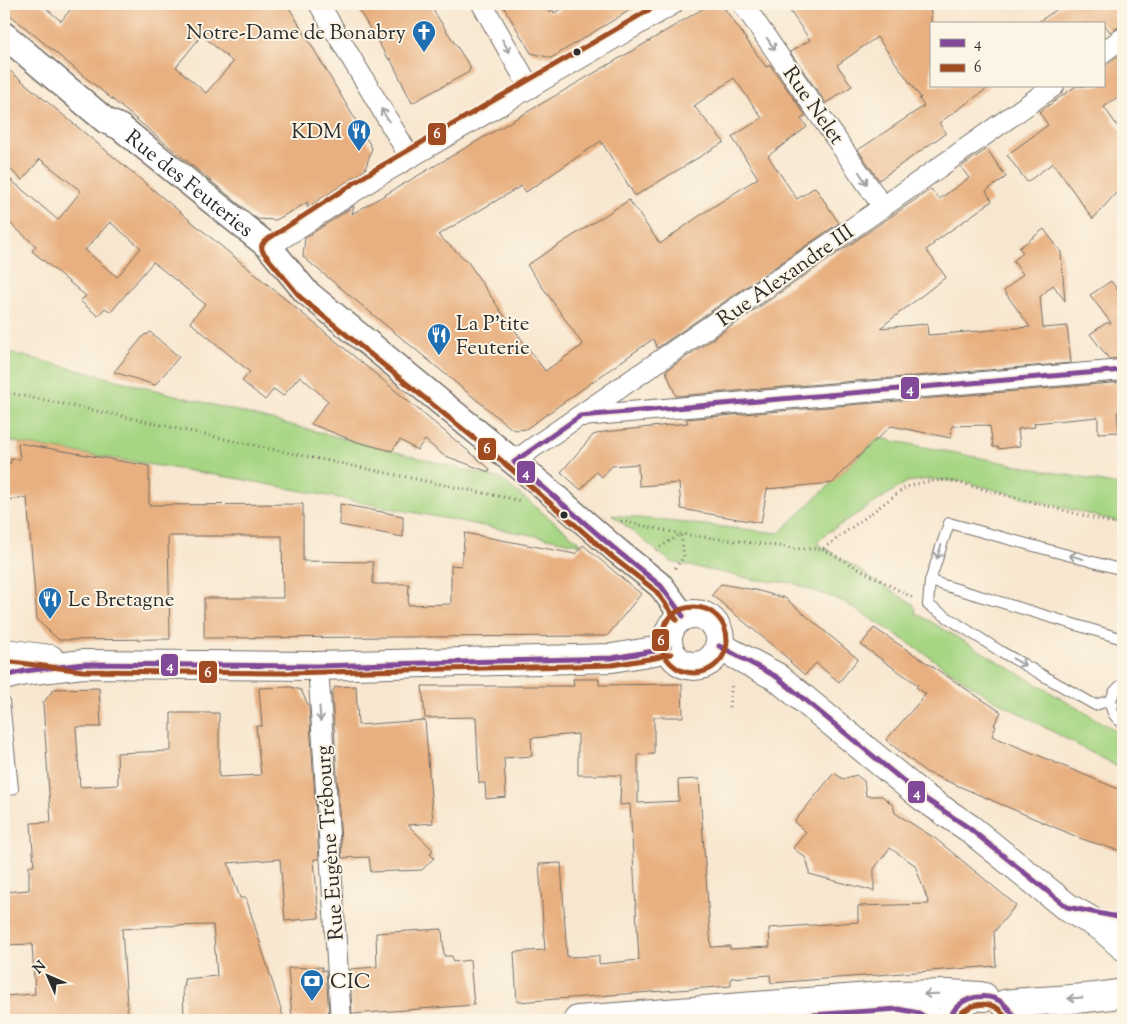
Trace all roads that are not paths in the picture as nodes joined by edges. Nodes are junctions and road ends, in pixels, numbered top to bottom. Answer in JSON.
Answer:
{"nodes":[{"id":1,"x":319,"y":4,"type":"edge"},
{"id":2,"x":482,"y":4,"type":"edge"},
{"id":3,"x":673,"y":4,"type":"edge"},
{"id":4,"x":743,"y":4,"type":"edge"},
{"id":5,"x":4,"y":35,"type":"edge"},
{"id":6,"x":1123,"y":38,"type":"edge"},
{"id":7,"x":1104,"y":51,"type":"edge"},
{"id":8,"x":530,"y":88,"type":"junction"},
{"id":9,"x":1051,"y":88,"type":"edge"},
{"id":10,"x":410,"y":157,"type":"junction"},
{"id":11,"x":883,"y":207,"type":"junction"},
{"id":12,"x":269,"y":247,"type":"junction"},
{"id":13,"x":1123,"y":370,"type":"edge"},
{"id":14,"x":580,"y":416,"type":"junction"},
{"id":15,"x":514,"y":462,"type":"junction"},
{"id":16,"x":1123,"y":570,"type":"edge"},
{"id":17,"x":930,"y":581,"type":"junction"},
{"id":18,"x":683,"y":616,"type":"junction"},
{"id":19,"x":1123,"y":639,"type":"edge"},
{"id":20,"x":719,"y":646,"type":"junction"},
{"id":21,"x":668,"y":647,"type":"junction"},
{"id":22,"x":4,"y":653,"type":"edge"},
{"id":23,"x":318,"y":666,"type":"junction"},
{"id":24,"x":20,"y":668,"type":"edge"},
{"id":25,"x":1123,"y":684,"type":"edge"},
{"id":26,"x":1111,"y":700,"type":"junction"},
{"id":27,"x":4,"y":701,"type":"edge"},
{"id":28,"x":1123,"y":723,"type":"edge"},
{"id":29,"x":4,"y":791,"type":"edge"},
{"id":30,"x":1067,"y":907,"type":"junction"},
{"id":31,"x":1123,"y":918,"type":"edge"},
{"id":32,"x":1123,"y":946,"type":"edge"},
{"id":33,"x":1123,"y":993,"type":"edge"},
{"id":34,"x":1000,"y":1007,"type":"edge"},
{"id":35,"x":341,"y":1020,"type":"edge"},
{"id":36,"x":578,"y":1020,"type":"edge"},
{"id":37,"x":738,"y":1020,"type":"edge"},
{"id":38,"x":930,"y":1020,"type":"edge"},
{"id":39,"x":949,"y":1020,"type":"edge"}],
"edges":[{"from":10,"to":1,"type":"street","one_way":true},
{"from":2,"to":8,"type":"street","one_way":true},
{"from":3,"to":8,"type":"street"},
{"from":4,"to":11,"type":"street","name":"Rue Nelet","one_way":true},
{"from":5,"to":12,"type":"street","name":"Rue des Feuteries"},
{"from":6,"to":7,"type":"street"},
{"from":8,"to":10,"type":"street"},
{"from":9,"to":11,"type":"street","name":"Rue Alexandre III"},
{"from":10,"to":12,"type":"street"},
{"from":11,"to":14,"type":"street","name":"Rue Alexandre III"},
{"from":12,"to":15,"type":"street","name":"Rue des Feuteries"},
{"from":13,"to":14,"type":"street"},
{"from":14,"to":15,"type":"street","name":"Rue Alexandre III"},
{"from":15,"to":18,"type":"street","name":"Rue des Feuteries","bridge":true},
{"from":16,"to":17,"type":"lane","one_way":true},
{"from":17,"to":19,"type":"lane"},
{"from":17,"to":26,"type":"lane","one_way":true},
{"from":18,"to":20,"type":"main road"},
{"from":18,"to":21,"type":"main road"},
{"from":20,"to":21,"type":"main road"},
{"from":20,"to":30,"type":"main road"},
{"from":21,"to":23,"type":"main road"},
{"from":22,"to":24,"type":"main road"},
{"from":23,"to":24,"type":"main road"},
{"from":23,"to":35,"type":"street","name":"Rue Eugène Trébourg","one_way":true},
{"from":25,"to":26,"type":"lane"},
{"from":26,"to":28,"type":"lane"},
{"from":27,"to":29,"type":"lane"},
{"from":30,"to":31,"type":"main road"},
{"from":30,"to":32,"type":"main road"},
{"from":33,"to":34,"type":"main road","one_way":true},
{"from":34,"to":36,"type":"main road","one_way":true},
{"from":34,"to":39,"type":"main road"},
{"from":37,"to":38,"type":"main road"}]}
